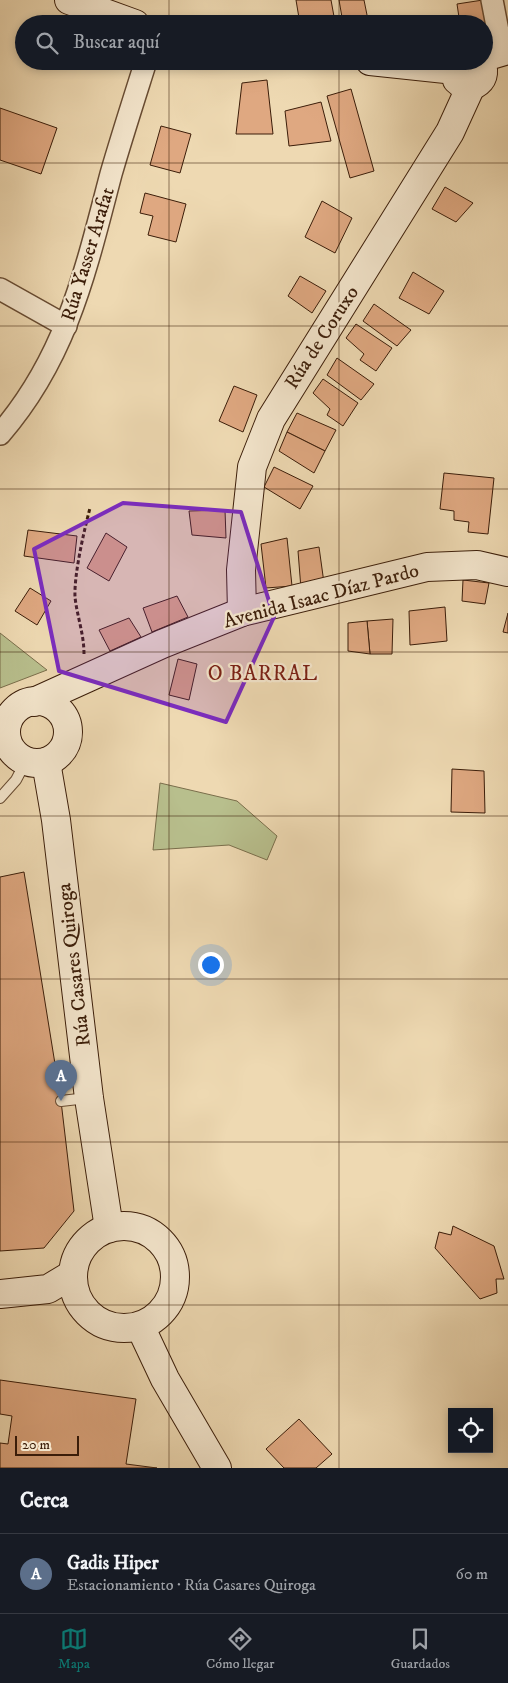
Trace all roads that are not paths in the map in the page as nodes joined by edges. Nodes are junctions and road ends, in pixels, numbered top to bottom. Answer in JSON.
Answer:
{"nodes":[{"id":1,"x":68,"y":0,"type":"edge"},
{"id":2,"x":492,"y":0,"type":"edge"},
{"id":3,"x":110,"y":15,"type":"edge"},
{"id":4,"x":489,"y":15,"type":"edge"},
{"id":5,"x":143,"y":70,"type":"edge"},
{"id":6,"x":477,"y":70,"type":"edge"},
{"id":7,"x":0,"y":289,"type":"edge"},
{"id":8,"x":66,"y":326,"type":"junction"},
{"id":9,"x":0,"y":434,"type":"edge"},
{"id":10,"x":508,"y":572,"type":"edge"},
{"id":11,"x":242,"y":612,"type":"junction"},
{"id":12,"x":85,"y":680,"type":"junction"},
{"id":13,"x":18,"y":707,"type":"edge"},
{"id":14,"x":64,"y":717,"type":"junction"},
{"id":15,"x":3,"y":737,"type":"edge"},
{"id":16,"x":36,"y":761,"type":"junction"},
{"id":17,"x":0,"y":798,"type":"edge"},
{"id":18,"x":89,"y":1098,"type":"junction"},
{"id":19,"x":61,"y":1101,"type":"dead end"},
{"id":20,"x":110,"y":1228,"type":"junction"},
{"id":21,"x":73,"y":1274,"type":"junction"},
{"id":22,"x":48,"y":1289,"type":"junction"},
{"id":23,"x":0,"y":1294,"type":"edge"},
{"id":24,"x":79,"y":1302,"type":"junction"},
{"id":25,"x":140,"y":1326,"type":"junction"},
{"id":26,"x":212,"y":1466,"type":"edge"}],
"edges":[{"from":1,"to":3,"type":"street"},
{"from":2,"to":4,"type":"street"},
{"from":5,"to":8,"type":"street","name":"Rúa Yasser Arafat"},
{"from":6,"to":11,"type":"street","name":"Rúa de Coruxo"},
{"from":7,"to":8,"type":"street"},
{"from":8,"to":9,"type":"street","name":"Rúa Yasser Arafat"},
{"from":10,"to":11,"type":"street","name":"Avenida Isaac Díaz Pardo"},
{"from":11,"to":12,"type":"street","name":"Avenida Isaac Díaz Pardo"},
{"from":12,"to":13,"type":"street","name":"Avenida Isaac Díaz Pardo"},
{"from":12,"to":14,"type":"street"},
{"from":13,"to":14,"type":"street"},
{"from":13,"to":15,"type":"street"},
{"from":14,"to":16,"type":"street"},
{"from":15,"to":16,"type":"street"},
{"from":16,"to":17,"type":"lane"},
{"from":16,"to":18,"type":"street","name":"Rúa Casares Quiroga"},
{"from":18,"to":19,"type":"lane"},
{"from":18,"to":20,"type":"street","name":"Rúa Casares Quiroga"},
{"from":20,"to":21,"type":"street"},
{"from":20,"to":25,"type":"street"},
{"from":21,"to":22,"type":"street"},
{"from":21,"to":24,"type":"street"},
{"from":22,"to":23,"type":"street"},
{"from":22,"to":24,"type":"street"},
{"from":24,"to":25,"type":"street"},
{"from":25,"to":26,"type":"street"}]}
